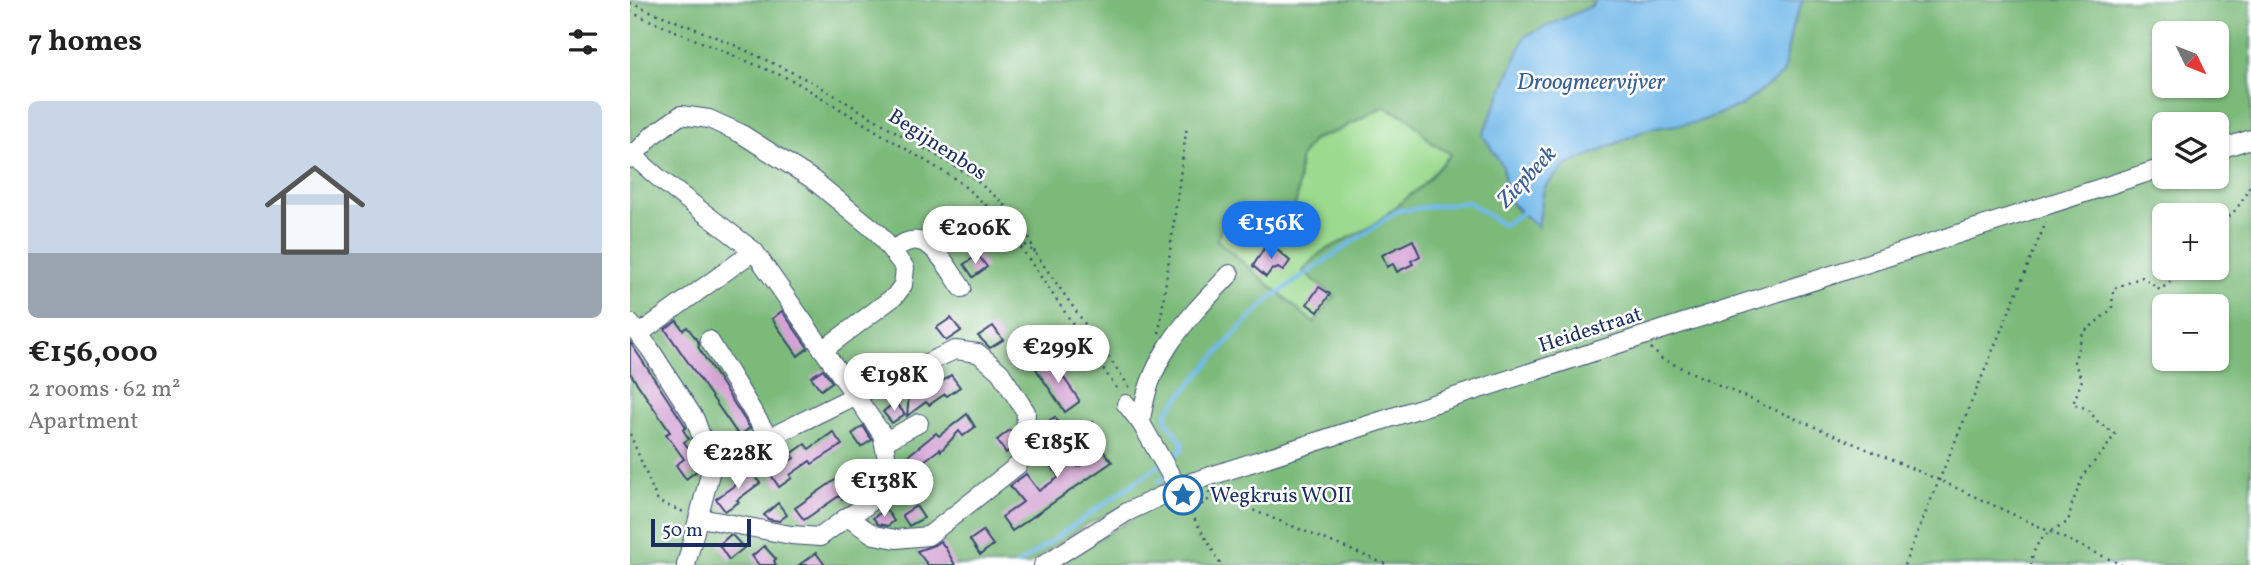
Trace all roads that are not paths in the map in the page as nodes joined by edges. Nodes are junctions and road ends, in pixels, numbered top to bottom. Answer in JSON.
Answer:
{"nodes":[{"id":1,"x":2251,"y":139,"type":"edge"},
{"id":2,"x":2229,"y":146,"type":"edge"},
{"id":3,"x":631,"y":156,"type":"edge"},
{"id":4,"x":2152,"y":171,"type":"edge"},
{"id":5,"x":893,"y":250,"type":"junction"},
{"id":6,"x":754,"y":251,"type":"junction"},
{"id":7,"x":1230,"y":274,"type":"dead end"},
{"id":8,"x":962,"y":288,"type":"dead end"},
{"id":9,"x":635,"y":329,"type":"edge"},
{"id":10,"x":709,"y":340,"type":"dead end"},
{"id":11,"x":823,"y":350,"type":"junction"},
{"id":12,"x":854,"y":396,"type":"junction"},
{"id":13,"x":919,"y":423,"type":"dead end"},
{"id":14,"x":769,"y":438,"type":"junction"},
{"id":15,"x":884,"y":442,"type":"junction"},
{"id":16,"x":712,"y":466,"type":"junction"},
{"id":17,"x":1178,"y":488,"type":"junction"},
{"id":18,"x":847,"y":517,"type":"junction"},
{"id":19,"x":700,"y":518,"type":"junction"},
{"id":20,"x":686,"y":565,"type":"edge"},
{"id":21,"x":1043,"y":565,"type":"edge"}],
"edges":[{"from":1,"to":2,"type":"street"},
{"from":3,"to":5,"type":"street"},
{"from":3,"to":6,"type":"street"},
{"from":4,"to":17,"type":"street","name":"Heidestraat"},
{"from":5,"to":8,"type":"street"},
{"from":5,"to":11,"type":"street"},
{"from":6,"to":9,"type":"street"},
{"from":6,"to":11,"type":"street"},
{"from":7,"to":17,"type":"street"},
{"from":9,"to":16,"type":"street"},
{"from":10,"to":14,"type":"street"},
{"from":11,"to":12,"type":"street"},
{"from":12,"to":14,"type":"street"},
{"from":12,"to":15,"type":"street"},
{"from":12,"to":18,"type":"street"},
{"from":13,"to":15,"type":"street"},
{"from":14,"to":16,"type":"street"},
{"from":15,"to":18,"type":"street"},
{"from":16,"to":19,"type":"street"},
{"from":17,"to":21,"type":"street","name":"Heidestraat"},
{"from":18,"to":19,"type":"street"},
{"from":19,"to":20,"type":"street"}]}
